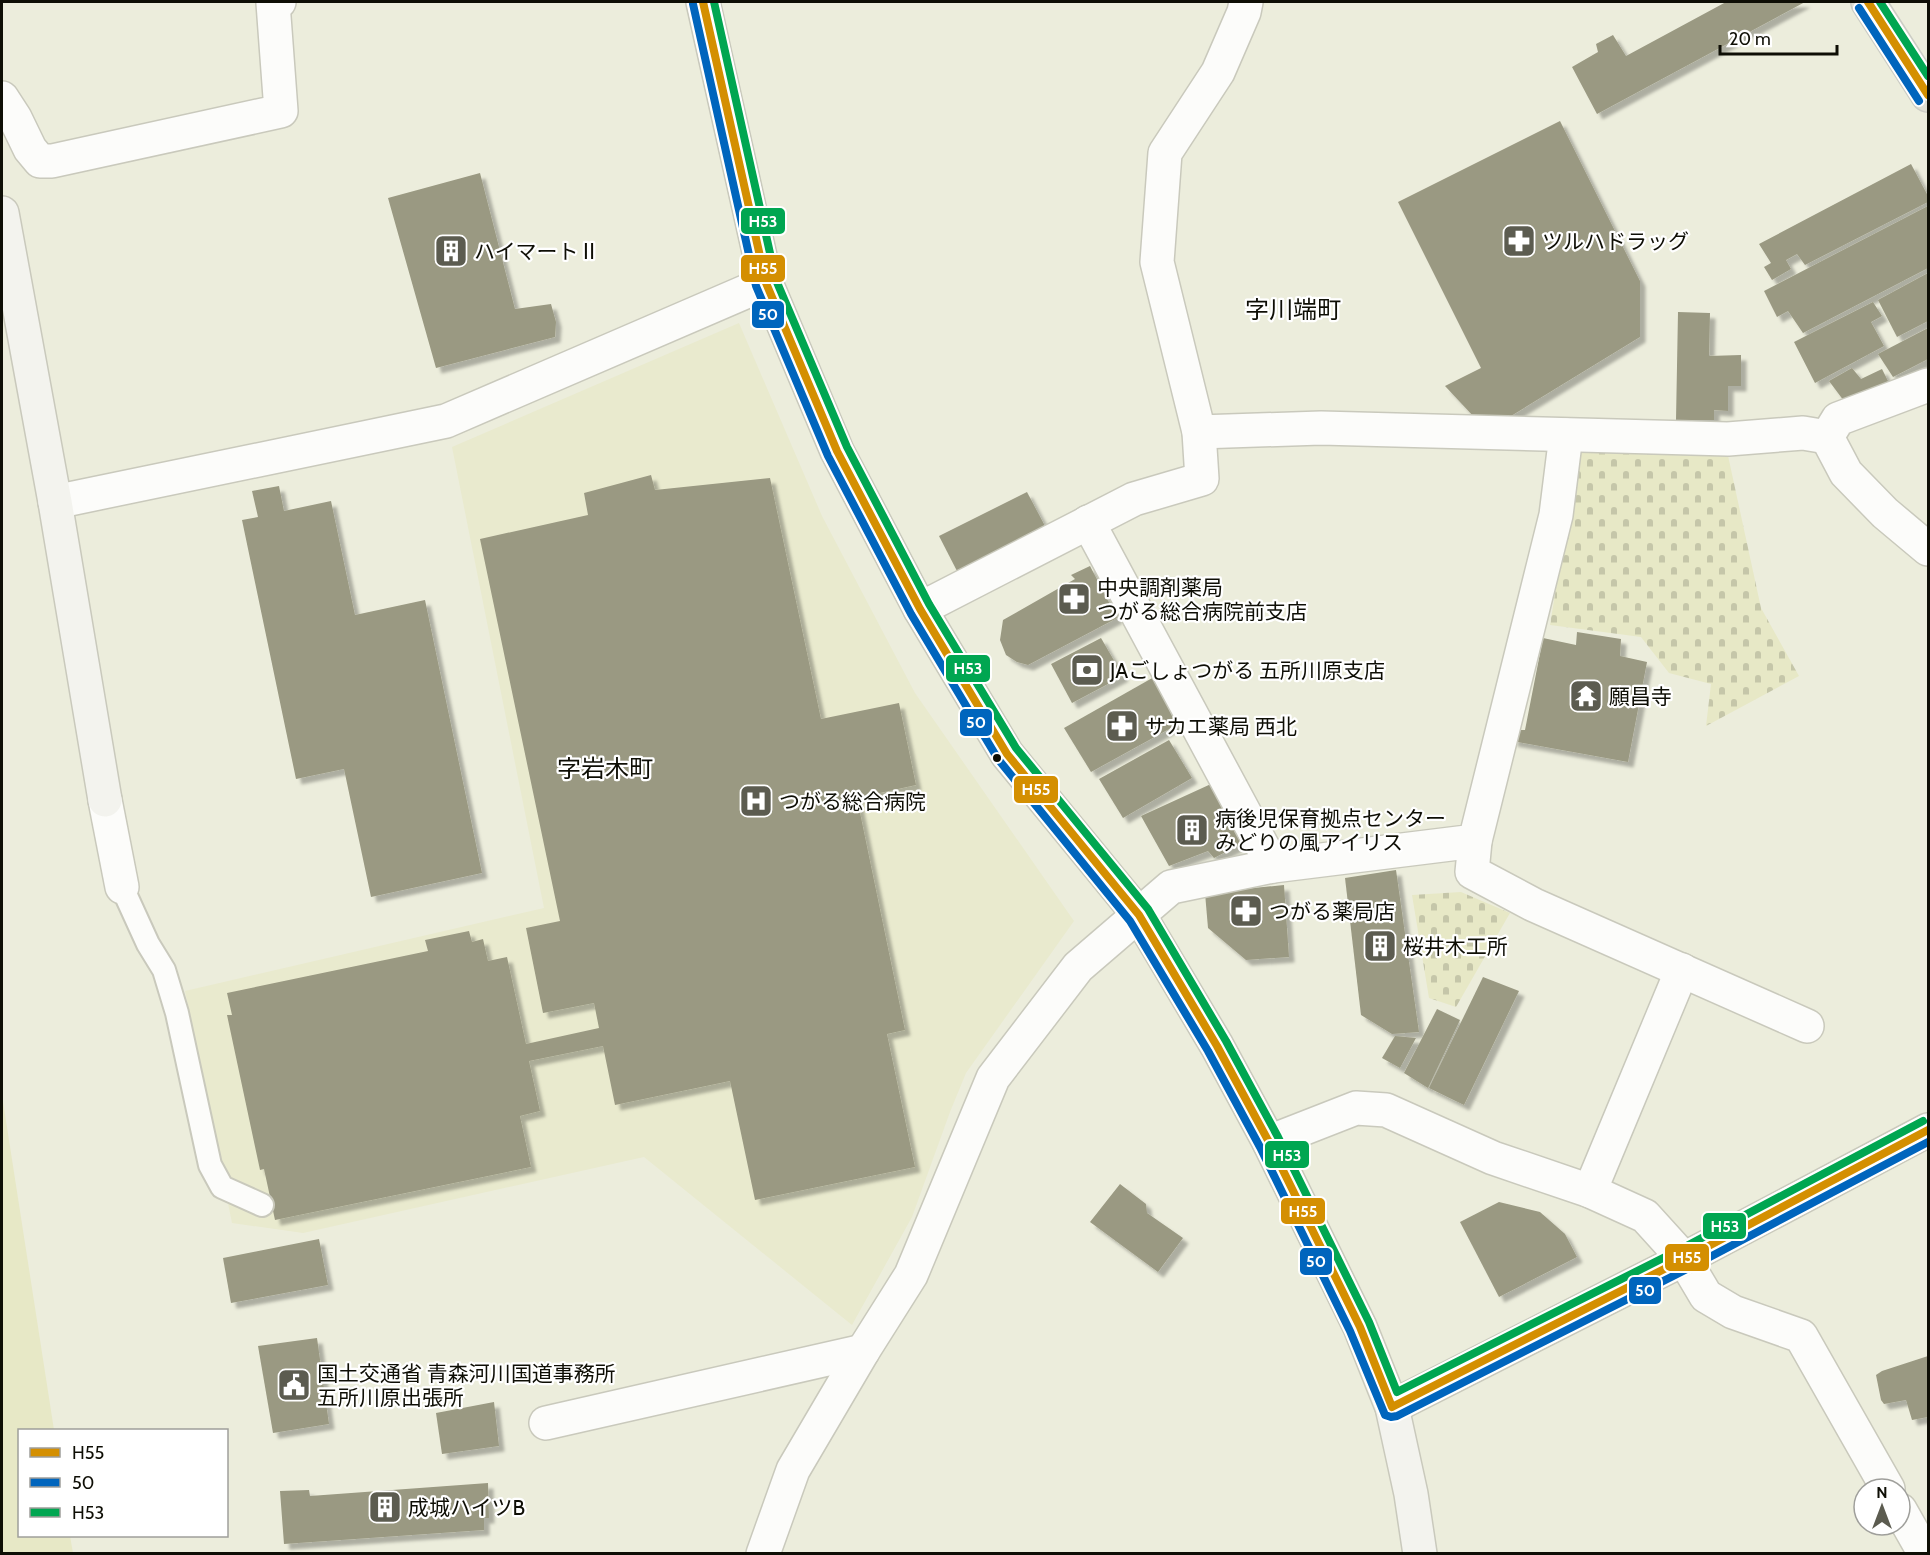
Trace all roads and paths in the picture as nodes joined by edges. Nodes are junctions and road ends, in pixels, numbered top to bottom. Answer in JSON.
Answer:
{"nodes":[{"id":1,"x":279,"y":2,"type":"edge"},
{"id":2,"x":704,"y":2,"type":"edge"},
{"id":3,"x":1246,"y":2,"type":"edge"},
{"id":4,"x":1869,"y":2,"type":"edge"},
{"id":5,"x":1929,"y":95,"type":"edge"},
{"id":6,"x":2,"y":98,"type":"edge"},
{"id":7,"x":2,"y":213,"type":"edge"},
{"id":8,"x":766,"y":283,"type":"junction"},
{"id":9,"x":1929,"y":385,"type":"edge"},
{"id":10,"x":1199,"y":432,"type":"junction"},
{"id":11,"x":1566,"y":435,"type":"junction"},
{"id":12,"x":1827,"y":437,"type":"junction"},
{"id":13,"x":55,"y":502,"type":"junction"},
{"id":14,"x":1088,"y":522,"type":"junction"},
{"id":15,"x":1929,"y":549,"type":"edge"},
{"id":16,"x":920,"y":609,"type":"junction"},
{"id":17,"x":1474,"y":841,"type":"junction"},
{"id":18,"x":1273,"y":866,"type":"junction"},
{"id":19,"x":122,"y":887,"type":"joint"},
{"id":20,"x":1139,"y":915,"type":"junction"},
{"id":21,"x":1682,"y":970,"type":"junction"},
{"id":22,"x":1807,"y":1026,"type":"dead end"},
{"id":23,"x":1929,"y":1130,"type":"edge"},
{"id":24,"x":1269,"y":1142,"type":"junction"},
{"id":25,"x":1590,"y":1191,"type":"junction"},
{"id":26,"x":262,"y":1205,"type":"dead end"},
{"id":27,"x":1684,"y":1259,"type":"junction"},
{"id":28,"x":863,"y":1351,"type":"junction"},
{"id":29,"x":1392,"y":1407,"type":"junction"},
{"id":30,"x":546,"y":1423,"type":"dead end"},
{"id":31,"x":1881,"y":1477,"type":"edge"},
{"id":32,"x":1912,"y":1531,"type":"edge"},
{"id":33,"x":763,"y":1554,"type":"edge"},
{"id":34,"x":1420,"y":1554,"type":"edge"},
{"id":35,"x":1925,"y":1554,"type":"edge"}],
"edges":[{"from":1,"to":6,"type":"street"},
{"from":2,"to":8,"type":"street"},
{"from":3,"to":10,"type":"street"},
{"from":4,"to":5,"type":"highway"},
{"from":7,"to":13,"type":"street"},
{"from":8,"to":13,"type":"street"},
{"from":8,"to":16,"type":"street"},
{"from":9,"to":12,"type":"street"},
{"from":10,"to":11,"type":"street"},
{"from":10,"to":14,"type":"street"},
{"from":11,"to":12,"type":"street"},
{"from":11,"to":17,"type":"street"},
{"from":12,"to":15,"type":"street"},
{"from":13,"to":19,"type":"street"},
{"from":14,"to":16,"type":"street"},
{"from":14,"to":18,"type":"street"},
{"from":16,"to":20,"type":"street"},
{"from":17,"to":18,"type":"street"},
{"from":17,"to":21,"type":"street"},
{"from":18,"to":20,"type":"street"},
{"from":19,"to":26,"type":"lane"},
{"from":20,"to":24,"type":"street"},
{"from":20,"to":28,"type":"street"},
{"from":21,"to":22,"type":"street"},
{"from":21,"to":25,"type":"street"},
{"from":23,"to":27,"type":"street"},
{"from":24,"to":25,"type":"street"},
{"from":24,"to":29,"type":"street"},
{"from":25,"to":27,"type":"street"},
{"from":27,"to":29,"type":"street"},
{"from":27,"to":31,"type":"street"},
{"from":28,"to":30,"type":"street"},
{"from":28,"to":33,"type":"street"},
{"from":29,"to":34,"type":"street"},
{"from":32,"to":35,"type":"street"}]}
